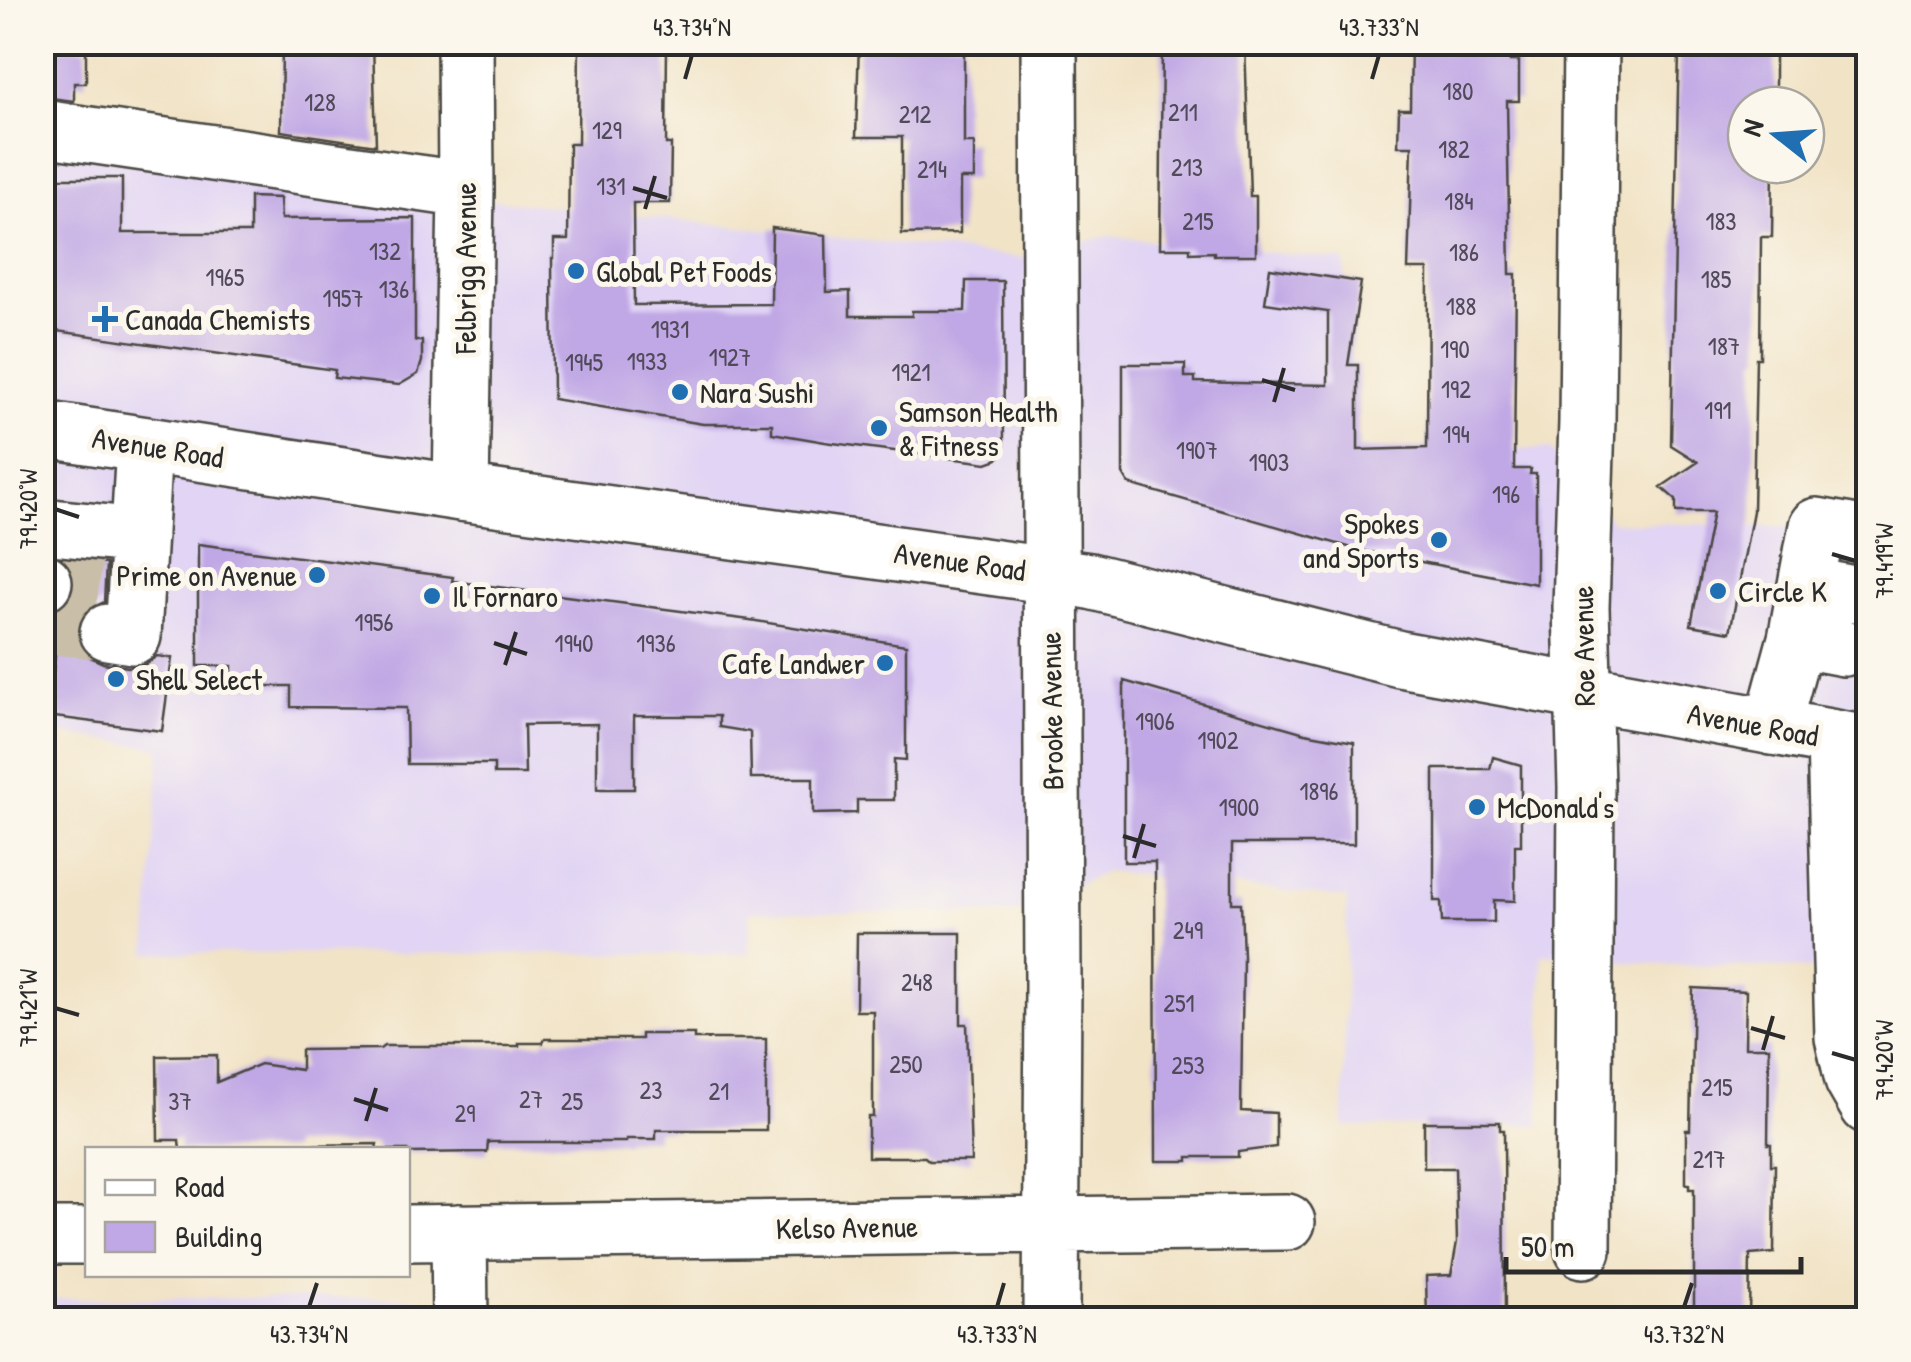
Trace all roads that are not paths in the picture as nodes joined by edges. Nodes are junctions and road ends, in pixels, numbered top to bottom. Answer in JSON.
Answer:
{"nodes":[{"id":1,"x":465,"y":42,"type":"edge"},
{"id":2,"x":1049,"y":42,"type":"edge"},
{"id":3,"x":1591,"y":42,"type":"edge"},
{"id":4,"x":42,"y":128,"type":"edge"},
{"id":5,"x":466,"y":190,"type":"junction"},
{"id":6,"x":42,"y":430,"type":"edge"},
{"id":7,"x":144,"y":445,"type":"junction"},
{"id":8,"x":461,"y":493,"type":"junction"},
{"id":9,"x":42,"y":526,"type":"edge"},
{"id":10,"x":1868,"y":535,"type":"edge"},
{"id":11,"x":139,"y":536,"type":"junction"},
{"id":12,"x":1050,"y":574,"type":"junction"},
{"id":13,"x":120,"y":607,"type":"dead end"},
{"id":14,"x":1583,"y":690,"type":"junction"},
{"id":15,"x":1772,"y":727,"type":"junction"},
{"id":16,"x":1852,"y":741,"type":"edge"},
{"id":17,"x":1868,"y":1106,"type":"edge"},
{"id":18,"x":1286,"y":1222,"type":"dead end"},
{"id":19,"x":1051,"y":1225,"type":"junction"},
{"id":20,"x":433,"y":1233,"type":"edge"},
{"id":21,"x":42,"y":1236,"type":"edge"},
{"id":22,"x":85,"y":1236,"type":"edge"},
{"id":23,"x":1583,"y":1250,"type":"dead end"},
{"id":24,"x":460,"y":1320,"type":"edge"},
{"id":25,"x":1051,"y":1320,"type":"edge"}],
"edges":[{"from":1,"to":5,"type":"street","name":"Felbrigg Avenue"},
{"from":2,"to":12,"type":"street","name":"Brooke Avenue"},
{"from":3,"to":14,"type":"street","name":"Roe Avenue"},
{"from":4,"to":5,"type":"street"},
{"from":5,"to":8,"type":"street","name":"Felbrigg Avenue"},
{"from":6,"to":7,"type":"street","name":"Avenue Road"},
{"from":7,"to":8,"type":"street","name":"Avenue Road"},
{"from":7,"to":11,"type":"street"},
{"from":8,"to":12,"type":"street","name":"Avenue Road"},
{"from":9,"to":11,"type":"street"},
{"from":10,"to":15,"type":"street"},
{"from":11,"to":13,"type":"street"},
{"from":12,"to":14,"type":"street","name":"Avenue Road"},
{"from":12,"to":19,"type":"street","name":"Brooke Avenue"},
{"from":14,"to":15,"type":"street","name":"Avenue Road"},
{"from":14,"to":23,"type":"street","name":"Roe Avenue"},
{"from":15,"to":16,"type":"street","name":"Avenue Road"},
{"from":16,"to":17,"type":"street"},
{"from":18,"to":19,"type":"street","name":"Kelso Avenue"},
{"from":19,"to":20,"type":"street","name":"Kelso Avenue"},
{"from":19,"to":25,"type":"street","name":"Brooke Avenue"},
{"from":20,"to":24,"type":"street"},
{"from":21,"to":22,"type":"street"}]}
